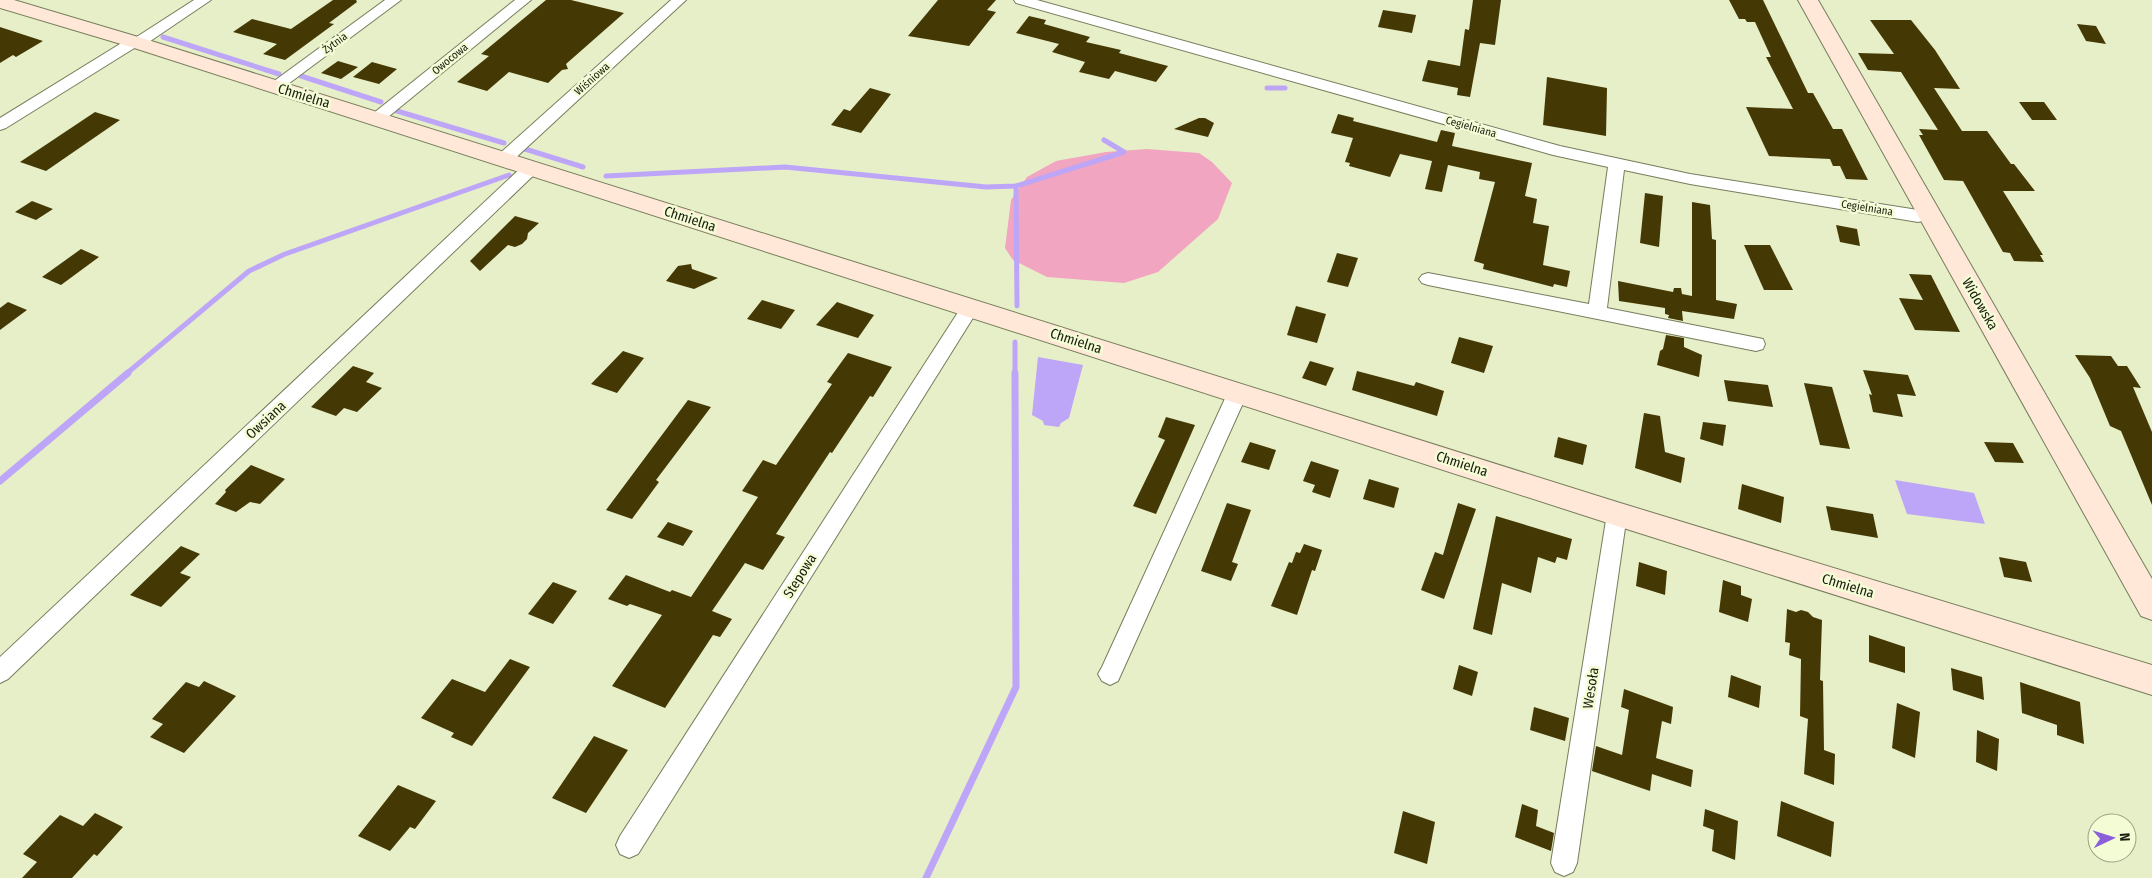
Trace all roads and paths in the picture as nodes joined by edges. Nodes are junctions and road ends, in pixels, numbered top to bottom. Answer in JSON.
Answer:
{"nodes":[{"id":1,"x":204,"y":0,"type":"edge"},
{"id":2,"x":394,"y":0,"type":"edge"},
{"id":3,"x":524,"y":0,"type":"edge"},
{"id":4,"x":679,"y":0,"type":"edge"},
{"id":5,"x":1021,"y":0,"type":"edge"},
{"id":6,"x":1808,"y":0,"type":"edge"},
{"id":7,"x":0,"y":2,"type":"edge"},
{"id":8,"x":135,"y":42,"type":"junction"},
{"id":9,"x":275,"y":87,"type":"junction"},
{"id":10,"x":376,"y":119,"type":"junction"},
{"id":11,"x":0,"y":125,"type":"edge"},
{"id":12,"x":504,"y":159,"type":"junction"},
{"id":13,"x":1616,"y":165,"type":"junction"},
{"id":14,"x":531,"y":168,"type":"junction"},
{"id":15,"x":1929,"y":214,"type":"junction"},
{"id":16,"x":1428,"y":279,"type":"dead end"},
{"id":17,"x":970,"y":308,"type":"junction"},
{"id":18,"x":1597,"y":312,"type":"junction"},
{"id":19,"x":1756,"y":344,"type":"dead end"},
{"id":20,"x":1238,"y":392,"type":"junction"},
{"id":21,"x":1617,"y":514,"type":"junction"},
{"id":22,"x":2152,"y":607,"type":"edge"},
{"id":23,"x":0,"y":672,"type":"edge"},
{"id":24,"x":1110,"y":674,"type":"dead end"},
{"id":25,"x":2152,"y":680,"type":"edge"},
{"id":26,"x":629,"y":844,"type":"dead end"},
{"id":27,"x":1564,"y":863,"type":"dead end"}],
"edges":[{"from":1,"to":8,"type":"street"},
{"from":2,"to":9,"type":"street","name":"Żytnia"},
{"from":3,"to":10,"type":"street","name":"Owocowa"},
{"from":4,"to":12,"type":"street","name":"Wiśniowa"},
{"from":5,"to":13,"type":"street","name":"Cegielniana"},
{"from":6,"to":15,"type":"street","name":"Widowska"},
{"from":7,"to":8,"type":"street","name":"Chmielna"},
{"from":8,"to":9,"type":"street","name":"Chmielna"},
{"from":8,"to":11,"type":"street"},
{"from":9,"to":10,"type":"street","name":"Chmielna"},
{"from":10,"to":12,"type":"street","name":"Chmielna"},
{"from":12,"to":14,"type":"street","name":"Chmielna"},
{"from":13,"to":15,"type":"street","name":"Cegielniana"},
{"from":13,"to":18,"type":"street"},
{"from":14,"to":17,"type":"street","name":"Chmielna"},
{"from":14,"to":23,"type":"street","name":"Owsiana"},
{"from":15,"to":22,"type":"street","name":"Widowska"},
{"from":16,"to":18,"type":"street"},
{"from":17,"to":20,"type":"street","name":"Chmielna"},
{"from":17,"to":26,"type":"street","name":"Stepowa"},
{"from":18,"to":19,"type":"street"},
{"from":20,"to":21,"type":"street","name":"Chmielna"},
{"from":20,"to":24,"type":"street"},
{"from":21,"to":25,"type":"street","name":"Chmielna"},
{"from":21,"to":27,"type":"street","name":"Wesoła"}]}
